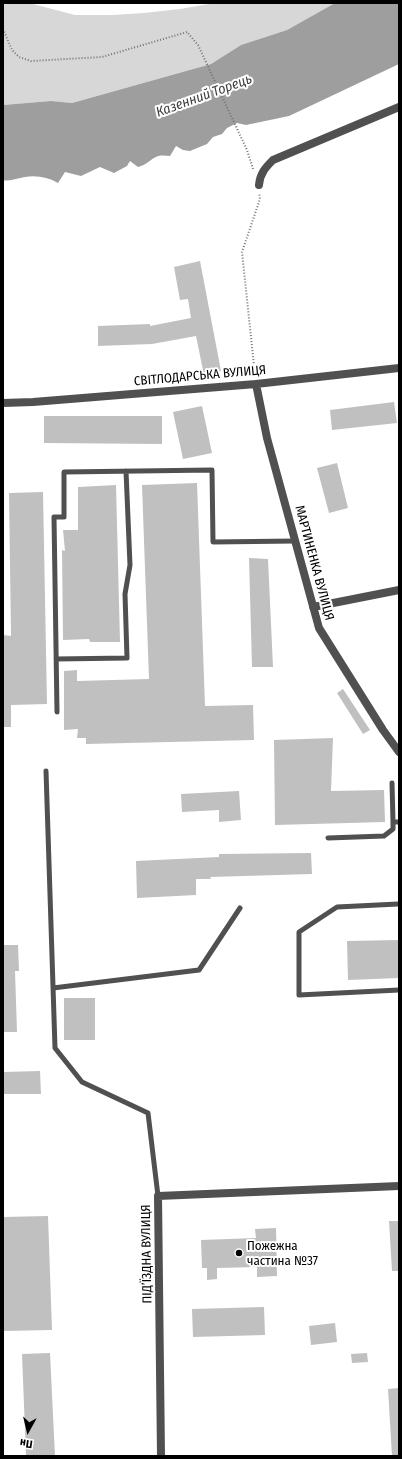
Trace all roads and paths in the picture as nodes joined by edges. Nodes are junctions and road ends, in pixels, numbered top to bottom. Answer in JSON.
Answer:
{"nodes":[{"id":1,"x":3,"y":29,"type":"edge"},
{"id":2,"x":399,"y":107,"type":"edge"},
{"id":3,"x":259,"y":185,"type":"junction"},
{"id":4,"x":399,"y":368,"type":"edge"},
{"id":5,"x":256,"y":384,"type":"junction"},
{"id":6,"x":3,"y":403,"type":"edge"},
{"id":7,"x":126,"y":471,"type":"junction"},
{"id":8,"x":295,"y":541,"type":"junction"},
{"id":9,"x":399,"y":590,"type":"edge"},
{"id":10,"x":313,"y":607,"type":"junction"},
{"id":11,"x":56,"y":659,"type":"junction"},
{"id":12,"x":56,"y":712,"type":"dead end"},
{"id":13,"x":399,"y":752,"type":"edge"},
{"id":14,"x":46,"y":771,"type":"dead end"},
{"id":15,"x":392,"y":783,"type":"dead end"},
{"id":16,"x":396,"y":822,"type":"edge"},
{"id":17,"x":328,"y":838,"type":"dead end"},
{"id":18,"x":398,"y":904,"type":"edge"},
{"id":19,"x":240,"y":908,"type":"dead end"},
{"id":20,"x":53,"y":988,"type":"junction"},
{"id":21,"x":399,"y":990,"type":"edge"},
{"id":22,"x":399,"y":1186,"type":"edge"},
{"id":23,"x":158,"y":1196,"type":"junction"},
{"id":24,"x":161,"y":1456,"type":"edge"}],
"edges":[{"from":1,"to":3,"type":"path"},
{"from":2,"to":3,"type":"street"},
{"from":3,"to":5,"type":"path"},
{"from":4,"to":5,"type":"street","name":"СВІТЛОДАРСЬКА ВУЛИЦЯ"},
{"from":5,"to":6,"type":"street","name":"СВІТЛОДАРСЬКА ВУЛИЦЯ"},
{"from":5,"to":8,"type":"street","name":"МАРТИНЕНКА ВУЛИЦЯ"},
{"from":7,"to":8,"type":"lane"},
{"from":7,"to":11,"type":"lane"},
{"from":7,"to":11,"type":"lane"},
{"from":8,"to":10,"type":"street","name":"МАРТИНЕНКА ВУЛИЦЯ"},
{"from":9,"to":10,"type":"street"},
{"from":10,"to":13,"type":"street","name":"МАРТИНЕНКА ВУЛИЦЯ"},
{"from":11,"to":12,"type":"lane"},
{"from":14,"to":20,"type":"lane"},
{"from":15,"to":16,"type":"lane"},
{"from":16,"to":17,"type":"lane"},
{"from":18,"to":21,"type":"lane"},
{"from":19,"to":20,"type":"lane"},
{"from":20,"to":23,"type":"lane"},
{"from":22,"to":23,"type":"street","name":"ПІД’ЇЗДНА ВУЛИЦЯ"},
{"from":23,"to":24,"type":"street","name":"ПІД’ЇЗДНА ВУЛИЦЯ"}]}
